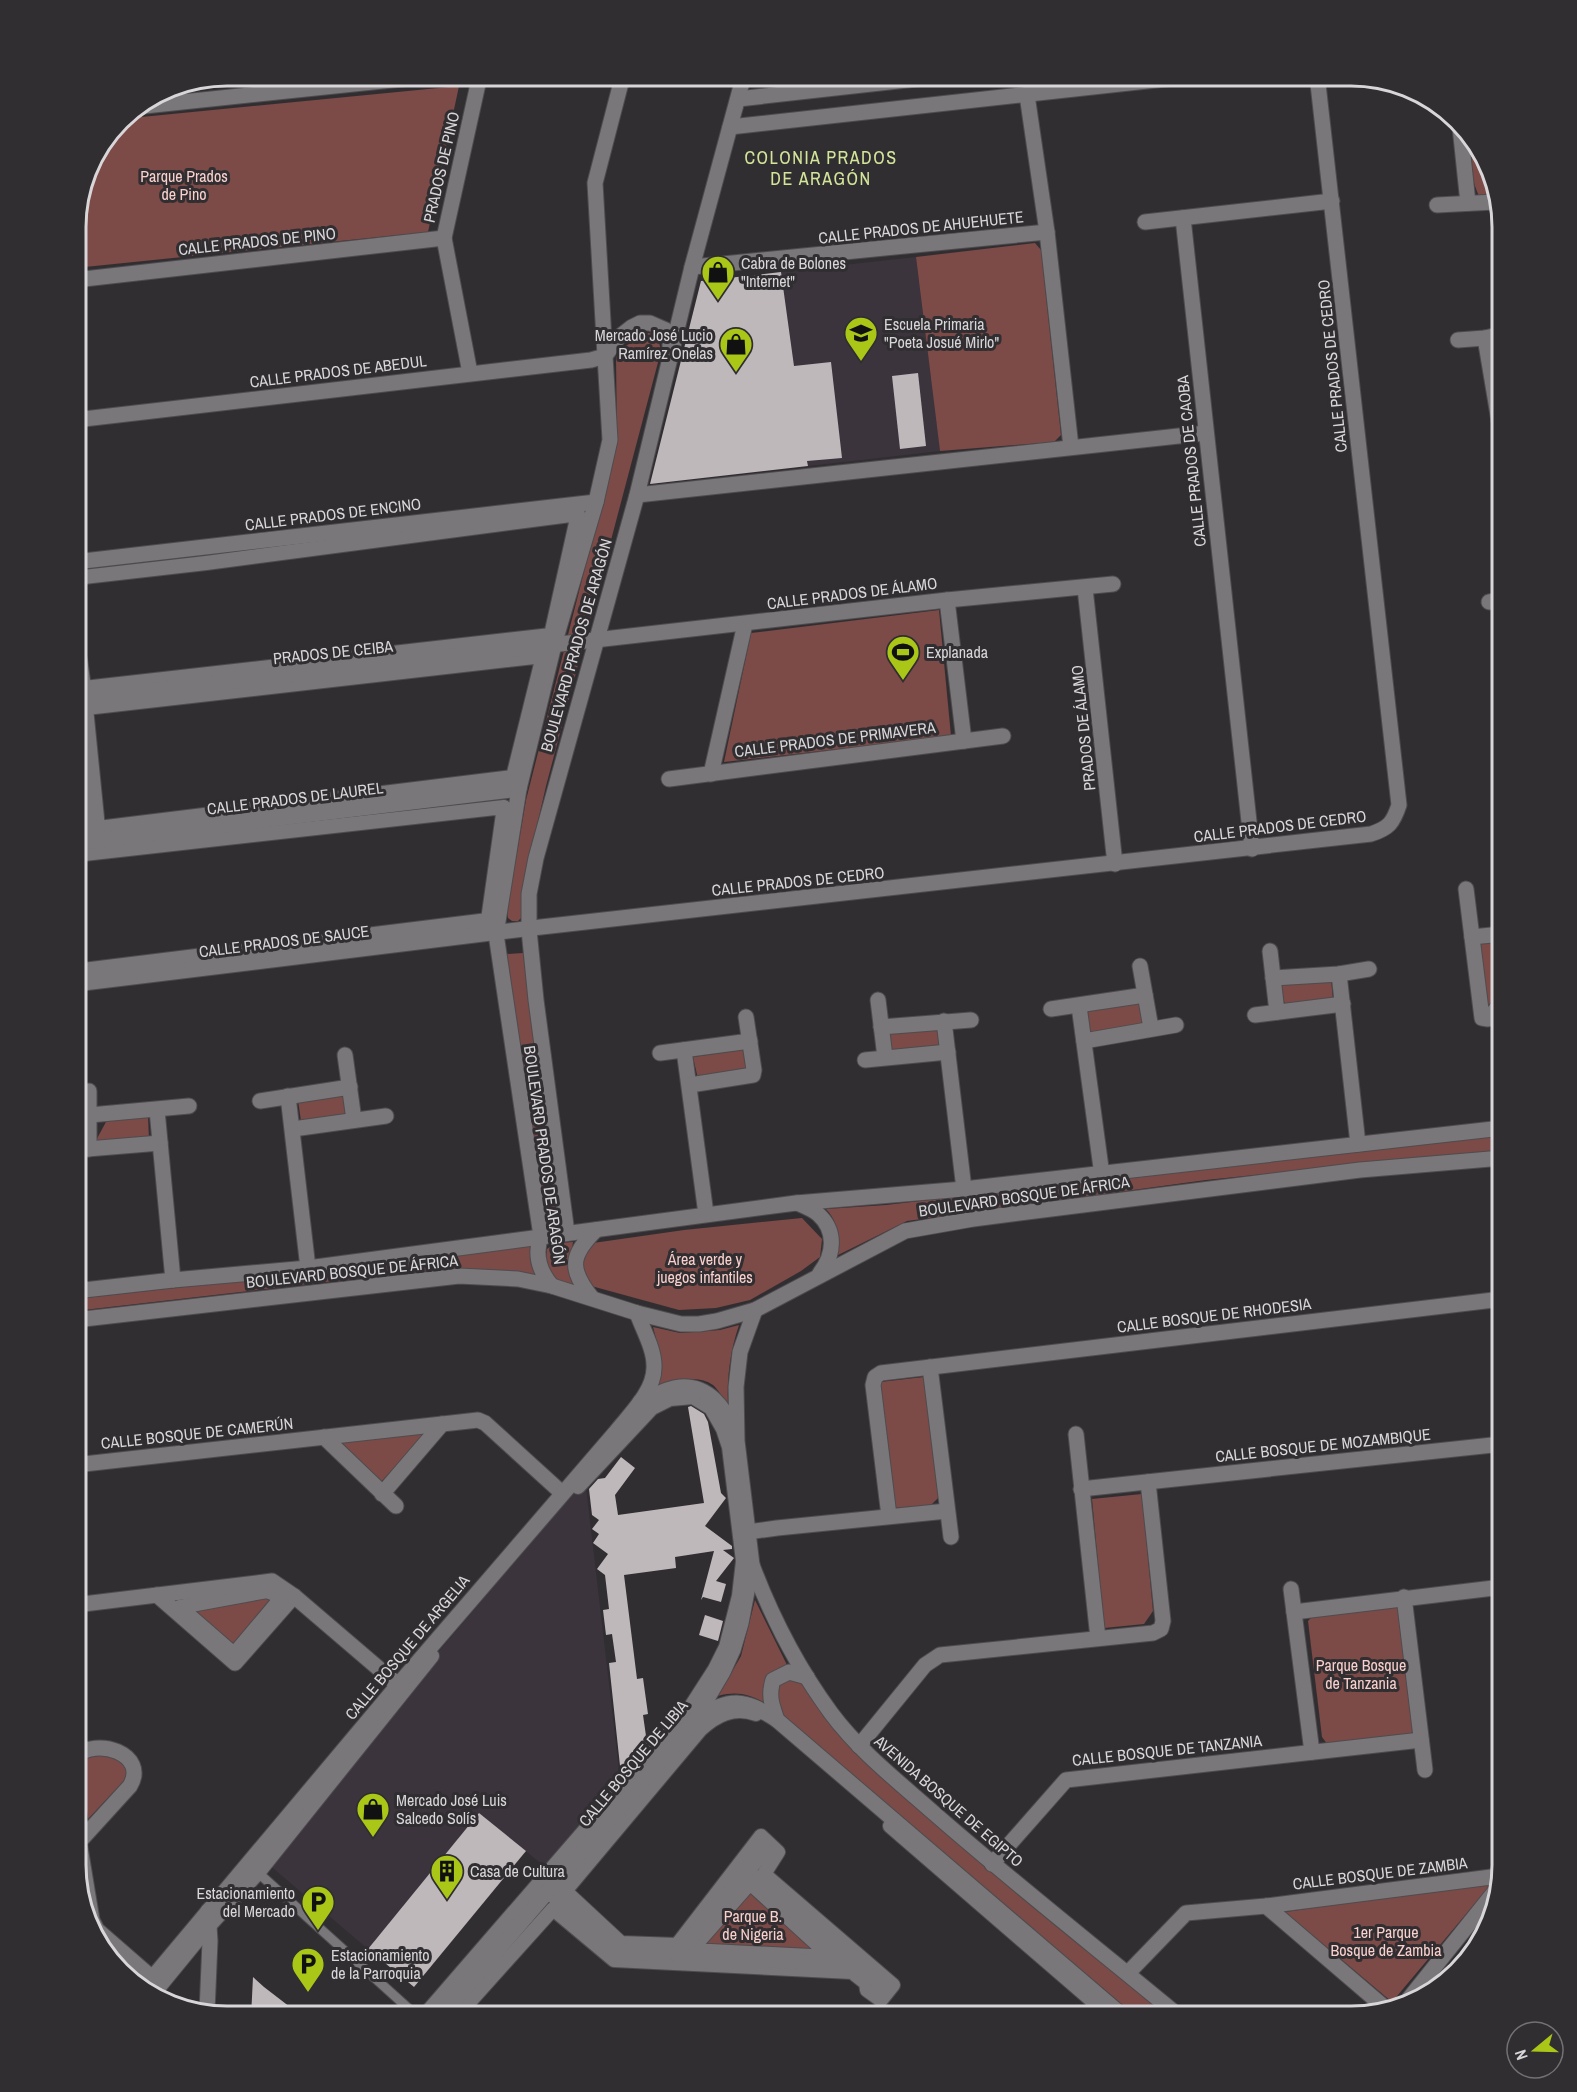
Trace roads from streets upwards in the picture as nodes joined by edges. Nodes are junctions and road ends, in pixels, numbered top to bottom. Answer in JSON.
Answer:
{"nodes":[{"id":1,"x":338,"y":86,"type":"edge"},
{"id":2,"x":478,"y":86,"type":"edge"},
{"id":3,"x":620,"y":86,"type":"edge"},
{"id":4,"x":741,"y":86,"type":"edge"},
{"id":5,"x":837,"y":86,"type":"edge"},
{"id":6,"x":1106,"y":86,"type":"edge"},
{"id":7,"x":1318,"y":86,"type":"edge"},
{"id":8,"x":1027,"y":95,"type":"junction"},
{"id":9,"x":738,"y":99,"type":"junction"},
{"id":10,"x":153,"y":106,"type":"edge"},
{"id":11,"x":730,"y":127,"type":"junction"},
{"id":12,"x":1465,"y":145,"type":"edge"},
{"id":13,"x":1332,"y":201,"type":"junction"},
{"id":14,"x":1489,"y":202,"type":"edge"},
{"id":15,"x":1468,"y":203,"type":"junction"},
{"id":16,"x":1437,"y":205,"type":"dead end"},
{"id":17,"x":1183,"y":218,"type":"junction"},
{"id":18,"x":1145,"y":222,"type":"dead end"},
{"id":19,"x":1047,"y":232,"type":"junction"},
{"id":20,"x":444,"y":238,"type":"junction"},
{"id":21,"x":692,"y":267,"type":"junction"},
{"id":22,"x":86,"y":278,"type":"edge"},
{"id":23,"x":1492,"y":336,"type":"edge"},
{"id":24,"x":1485,"y":338,"type":"junction"},
{"id":25,"x":1458,"y":340,"type":"dead end"},
{"id":26,"x":670,"y":354,"type":"junction"},
{"id":27,"x":605,"y":356,"type":"junction"},
{"id":28,"x":1492,"y":369,"type":"edge"},
{"id":29,"x":470,"y":373,"type":"junction"},
{"id":30,"x":86,"y":419,"type":"edge"},
{"id":31,"x":1206,"y":433,"type":"junction"},
{"id":32,"x":1071,"y":447,"type":"junction"},
{"id":33,"x":637,"y":495,"type":"junction"},
{"id":34,"x":596,"y":502,"type":"junction"},
{"id":35,"x":86,"y":561,"type":"edge"},
{"id":36,"x":86,"y":577,"type":"edge"},
{"id":37,"x":1113,"y":584,"type":"dead end"},
{"id":38,"x":1085,"y":588,"type":"junction"},
{"id":39,"x":947,"y":600,"type":"junction"},
{"id":40,"x":745,"y":624,"type":"junction"},
{"id":41,"x":596,"y":641,"type":"junction"},
{"id":42,"x":555,"y":645,"type":"junction"},
{"id":43,"x":86,"y":688,"type":"edge"},
{"id":44,"x":86,"y":698,"type":"edge"},
{"id":45,"x":1003,"y":736,"type":"dead end"},
{"id":46,"x":964,"y":741,"type":"junction"},
{"id":47,"x":86,"y":774,"type":"edge"},
{"id":48,"x":711,"y":774,"type":"junction"},
{"id":49,"x":669,"y":779,"type":"dead end"},
{"id":50,"x":519,"y":789,"type":"junction"},
{"id":51,"x":95,"y":835,"type":"junction"},
{"id":52,"x":86,"y":839,"type":"edge"},
{"id":53,"x":1252,"y":849,"type":"junction"},
{"id":54,"x":86,"y":854,"type":"edge"},
{"id":55,"x":1115,"y":864,"type":"junction"},
{"id":56,"x":1466,"y":889,"type":"dead end"},
{"id":57,"x":529,"y":930,"type":"junction"},
{"id":58,"x":496,"y":934,"type":"junction"},
{"id":59,"x":1492,"y":935,"type":"edge"},
{"id":60,"x":1472,"y":937,"type":"junction"},
{"id":61,"x":1270,"y":951,"type":"dead end"},
{"id":62,"x":1140,"y":966,"type":"dead end"},
{"id":63,"x":1369,"y":969,"type":"dead end"},
{"id":64,"x":86,"y":970,"type":"edge"},
{"id":65,"x":1339,"y":974,"type":"junction"},
{"id":66,"x":1273,"y":978,"type":"junction"},
{"id":67,"x":86,"y":983,"type":"edge"},
{"id":68,"x":1144,"y":995,"type":"junction"},
{"id":69,"x":878,"y":1000,"type":"dead end"},
{"id":70,"x":1343,"y":1004,"type":"junction"},
{"id":71,"x":1079,"y":1006,"type":"junction"},
{"id":72,"x":1051,"y":1010,"type":"dead end"},
{"id":73,"x":1277,"y":1012,"type":"junction"},
{"id":74,"x":1492,"y":1013,"type":"edge"},
{"id":75,"x":1255,"y":1015,"type":"dead end"},
{"id":76,"x":746,"y":1017,"type":"dead end"},
{"id":77,"x":971,"y":1020,"type":"dead end"},
{"id":78,"x":944,"y":1021,"type":"junction"},
{"id":79,"x":1176,"y":1025,"type":"dead end"},
{"id":80,"x":881,"y":1026,"type":"junction"},
{"id":81,"x":1151,"y":1028,"type":"junction"},
{"id":82,"x":750,"y":1041,"type":"junction"},
{"id":83,"x":1083,"y":1041,"type":"junction"},
{"id":84,"x":684,"y":1050,"type":"junction"},
{"id":85,"x":948,"y":1052,"type":"junction"},
{"id":86,"x":660,"y":1053,"type":"dead end"},
{"id":87,"x":345,"y":1055,"type":"dead end"},
{"id":88,"x":885,"y":1057,"type":"junction"},
{"id":89,"x":865,"y":1060,"type":"dead end"},
{"id":90,"x":690,"y":1085,"type":"junction"},
{"id":91,"x":350,"y":1087,"type":"junction"},
{"id":92,"x":88,"y":1091,"type":"dead end"},
{"id":93,"x":288,"y":1096,"type":"junction"},
{"id":94,"x":260,"y":1101,"type":"dead end"},
{"id":95,"x":189,"y":1106,"type":"dead end"},
{"id":96,"x":157,"y":1110,"type":"junction"},
{"id":97,"x":90,"y":1115,"type":"junction"},
{"id":98,"x":386,"y":1116,"type":"dead end"},
{"id":99,"x":354,"y":1120,"type":"junction"},
{"id":100,"x":293,"y":1129,"type":"junction"},
{"id":101,"x":1492,"y":1129,"type":"edge"},
{"id":102,"x":86,"y":1132,"type":"edge"},
{"id":103,"x":160,"y":1143,"type":"junction"},
{"id":104,"x":1358,"y":1144,"type":"junction"},
{"id":105,"x":86,"y":1149,"type":"edge"},
{"id":106,"x":1492,"y":1159,"type":"edge"},
{"id":107,"x":1102,"y":1175,"type":"junction"},
{"id":108,"x":964,"y":1190,"type":"junction"},
{"id":109,"x":796,"y":1203,"type":"junction"},
{"id":110,"x":706,"y":1214,"type":"junction"},
{"id":111,"x":596,"y":1230,"type":"junction"},
{"id":112,"x":567,"y":1233,"type":"junction"},
{"id":113,"x":541,"y":1236,"type":"junction"},
{"id":114,"x":308,"y":1268,"type":"junction"},
{"id":115,"x":818,"y":1275,"type":"junction"},
{"id":116,"x":172,"y":1280,"type":"junction"},
{"id":117,"x":552,"y":1286,"type":"junction"},
{"id":118,"x":86,"y":1290,"type":"edge"},
{"id":119,"x":592,"y":1298,"type":"junction"},
{"id":120,"x":1492,"y":1300,"type":"edge"},
{"id":121,"x":755,"y":1310,"type":"junction"},
{"id":122,"x":637,"y":1313,"type":"junction"},
{"id":123,"x":86,"y":1319,"type":"edge"},
{"id":124,"x":930,"y":1367,"type":"junction"},
{"id":125,"x":639,"y":1402,"type":"junction"},
{"id":126,"x":442,"y":1424,"type":"junction"},
{"id":127,"x":1076,"y":1434,"type":"dead end"},
{"id":128,"x":324,"y":1437,"type":"junction"},
{"id":129,"x":737,"y":1441,"type":"junction"},
{"id":130,"x":1492,"y":1445,"type":"edge"},
{"id":131,"x":86,"y":1464,"type":"edge"},
{"id":132,"x":1148,"y":1482,"type":"junction"},
{"id":133,"x":1082,"y":1489,"type":"junction"},
{"id":134,"x":562,"y":1493,"type":"junction"},
{"id":135,"x":382,"y":1494,"type":"junction"},
{"id":136,"x":396,"y":1506,"type":"dead end"},
{"id":137,"x":947,"y":1511,"type":"junction"},
{"id":138,"x":889,"y":1516,"type":"junction"},
{"id":139,"x":747,"y":1532,"type":"junction"},
{"id":140,"x":951,"y":1537,"type":"dead end"},
{"id":141,"x":752,"y":1565,"type":"junction"},
{"id":142,"x":1492,"y":1588,"type":"edge"},
{"id":143,"x":1291,"y":1589,"type":"dead end"},
{"id":144,"x":157,"y":1595,"type":"junction"},
{"id":145,"x":288,"y":1596,"type":"junction"},
{"id":146,"x":1404,"y":1597,"type":"junction"},
{"id":147,"x":86,"y":1604,"type":"edge"},
{"id":148,"x":1294,"y":1612,"type":"junction"},
{"id":149,"x":1098,"y":1638,"type":"junction"},
{"id":150,"x":807,"y":1677,"type":"junction"},
{"id":151,"x":398,"y":1685,"type":"junction"},
{"id":152,"x":696,"y":1719,"type":"junction"},
{"id":153,"x":777,"y":1720,"type":"junction"},
{"id":154,"x":1421,"y":1740,"type":"junction"},
{"id":155,"x":859,"y":1746,"type":"junction"},
{"id":156,"x":86,"y":1750,"type":"edge"},
{"id":157,"x":1312,"y":1752,"type":"junction"},
{"id":158,"x":1425,"y":1770,"type":"dead end"},
{"id":159,"x":86,"y":1834,"type":"edge"},
{"id":160,"x":765,"y":1850,"type":"dead end"},
{"id":161,"x":992,"y":1864,"type":"junction"},
{"id":162,"x":253,"y":1868,"type":"junction"},
{"id":163,"x":749,"y":1877,"type":"junction"},
{"id":164,"x":1491,"y":1877,"type":"edge"},
{"id":165,"x":548,"y":1891,"type":"junction"},
{"id":166,"x":1487,"y":1901,"type":"edge"},
{"id":167,"x":1266,"y":1906,"type":"junction"},
{"id":168,"x":209,"y":1918,"type":"junction"},
{"id":169,"x":107,"y":1941,"type":"edge"},
{"id":170,"x":677,"y":1955,"type":"junction"},
{"id":171,"x":856,"y":1965,"type":"junction"},
{"id":172,"x":1128,"y":1973,"type":"junction"},
{"id":173,"x":145,"y":1981,"type":"edge"},
{"id":174,"x":147,"y":1983,"type":"edge"},
{"id":175,"x":880,"y":1984,"type":"dead end"},
{"id":176,"x":157,"y":1988,"type":"edge"},
{"id":177,"x":1416,"y":1991,"type":"edge"},
{"id":178,"x":1380,"y":2003,"type":"edge"},
{"id":179,"x":205,"y":2005,"type":"edge"},
{"id":180,"x":433,"y":2006,"type":"edge"},
{"id":181,"x":449,"y":2006,"type":"edge"},
{"id":182,"x":466,"y":2006,"type":"edge"},
{"id":183,"x":1098,"y":2006,"type":"edge"},
{"id":184,"x":1111,"y":2006,"type":"edge"},
{"id":185,"x":1167,"y":2006,"type":"edge"}],
"edges":[{"from":1,"to":10,"type":"street"},
{"from":2,"to":20,"type":"street","name":"PRADOS DE PINO"},
{"from":3,"to":27,"type":"street","name":"BOULEVARD PRADOS DE ARAGÓN"},
{"from":4,"to":9,"type":"street","name":"BOULEVARD PRADOS DE ARAGÓN"},
{"from":5,"to":9,"type":"street"},
{"from":6,"to":8,"type":"street"},
{"from":7,"to":13,"type":"street","name":"CALLE PRADOS DE CEDRO"},
{"from":8,"to":11,"type":"street"},
{"from":8,"to":19,"type":"street"},
{"from":9,"to":11,"type":"street","name":"BOULEVARD PRADOS DE ARAGÓN"},
{"from":11,"to":21,"type":"street","name":"BOULEVARD PRADOS DE ARAGÓN"},
{"from":12,"to":15,"type":"street"},
{"from":13,"to":17,"type":"street"},
{"from":13,"to":53,"type":"street","name":"CALLE PRADOS DE CEDRO"},
{"from":14,"to":15,"type":"street"},
{"from":15,"to":16,"type":"street"},
{"from":17,"to":18,"type":"street"},
{"from":17,"to":31,"type":"street","name":"CALLE PRADOS DE CAOBA"},
{"from":19,"to":21,"type":"street","name":"CALLE PRADOS DE AHUEHUETE"},
{"from":19,"to":32,"type":"street","name":"CALLE PRADOS DE AHUEHUETE"},
{"from":20,"to":22,"type":"street","name":"CALLE PRADOS DE PINO"},
{"from":20,"to":29,"type":"street","name":"PRADOS DE PINO"},
{"from":21,"to":26,"type":"street","name":"BOULEVARD PRADOS DE ARAGÓN"},
{"from":23,"to":24,"type":"street"},
{"from":24,"to":25,"type":"street"},
{"from":24,"to":28,"type":"street"},
{"from":26,"to":27,"type":"street"},
{"from":26,"to":33,"type":"street","name":"BOULEVARD PRADOS DE ARAGÓN"},
{"from":27,"to":29,"type":"street","name":"CALLE PRADOS DE ABEDUL"},
{"from":27,"to":34,"type":"street","name":"BOULEVARD PRADOS DE ARAGÓN"},
{"from":29,"to":30,"type":"street","name":"CALLE PRADOS DE ABEDUL"},
{"from":31,"to":32,"type":"street"},
{"from":31,"to":53,"type":"street","name":"CALLE PRADOS DE CAOBA"},
{"from":32,"to":33,"type":"street"},
{"from":33,"to":41,"type":"street","name":"BOULEVARD PRADOS DE ARAGÓN"},
{"from":34,"to":35,"type":"street","name":"CALLE PRADOS DE ENCINO"},
{"from":34,"to":42,"type":"street","name":"BOULEVARD PRADOS DE ARAGÓN"},
{"from":36,"to":43,"type":"street"},
{"from":37,"to":38,"type":"street","name":"CALLE PRADOS DE ÁLAMO"},
{"from":38,"to":39,"type":"street","name":"CALLE PRADOS DE ÁLAMO"},
{"from":38,"to":55,"type":"street","name":"PRADOS DE ÁLAMO"},
{"from":39,"to":40,"type":"street","name":"CALLE PRADOS DE ÁLAMO"},
{"from":39,"to":46,"type":"street"},
{"from":40,"to":41,"type":"street","name":"CALLE PRADOS DE ÁLAMO"},
{"from":40,"to":48,"type":"street","name":"CALLE PRADOS DE PRIMAVERA"},
{"from":41,"to":42,"type":"street","name":"PRADOS DE CEIBA"},
{"from":41,"to":57,"type":"street","name":"BOULEVARD PRADOS DE ARAGÓN"},
{"from":42,"to":44,"type":"street","name":"PRADOS DE CEIBA"},
{"from":42,"to":50,"type":"street","name":"BOULEVARD PRADOS DE ARAGÓN"},
{"from":45,"to":46,"type":"street","name":"CALLE PRADOS DE PRIMAVERA"},
{"from":46,"to":48,"type":"street","name":"CALLE PRADOS DE PRIMAVERA"},
{"from":47,"to":51,"type":"street"},
{"from":48,"to":49,"type":"street","name":"CALLE PRADOS DE PRIMAVERA"},
{"from":50,"to":51,"type":"street","name":"CALLE PRADOS DE LAUREL"},
{"from":50,"to":58,"type":"street","name":"BOULEVARD PRADOS DE ARAGÓN"},
{"from":51,"to":51,"type":"street"},
{"from":51,"to":52,"type":"street","name":"CALLE PRADOS DE LAUREL"},
{"from":53,"to":55,"type":"street","name":"CALLE PRADOS DE CEDRO"},
{"from":54,"to":64,"type":"street"},
{"from":55,"to":57,"type":"street","name":"CALLE PRADOS DE CEDRO"},
{"from":56,"to":60,"type":"street"},
{"from":57,"to":58,"type":"street","name":"CALLE PRADOS DE CEDRO"},
{"from":57,"to":112,"type":"street","name":"BOULEVARD PRADOS DE ARAGÓN"},
{"from":58,"to":67,"type":"street","name":"CALLE PRADOS DE SAUCE"},
{"from":58,"to":113,"type":"street","name":"BOULEVARD PRADOS DE ARAGÓN"},
{"from":59,"to":60,"type":"street"},
{"from":60,"to":74,"type":"street"},
{"from":61,"to":66,"type":"street"},
{"from":62,"to":68,"type":"street"},
{"from":63,"to":65,"type":"street"},
{"from":65,"to":66,"type":"street"},
{"from":65,"to":70,"type":"street"},
{"from":66,"to":73,"type":"street"},
{"from":68,"to":71,"type":"street"},
{"from":68,"to":81,"type":"street"},
{"from":69,"to":80,"type":"street"},
{"from":70,"to":73,"type":"street"},
{"from":70,"to":104,"type":"street"},
{"from":71,"to":72,"type":"street"},
{"from":71,"to":83,"type":"street"},
{"from":73,"to":75,"type":"street"},
{"from":76,"to":82,"type":"street"},
{"from":77,"to":78,"type":"street"},
{"from":78,"to":80,"type":"street"},
{"from":78,"to":85,"type":"street"},
{"from":79,"to":81,"type":"street"},
{"from":80,"to":88,"type":"street"},
{"from":81,"to":83,"type":"street"},
{"from":82,"to":84,"type":"street"},
{"from":82,"to":90,"type":"street"},
{"from":83,"to":107,"type":"street"},
{"from":84,"to":86,"type":"street"},
{"from":84,"to":90,"type":"street"},
{"from":85,"to":88,"type":"street"},
{"from":85,"to":108,"type":"street"},
{"from":87,"to":91,"type":"street"},
{"from":88,"to":89,"type":"street"},
{"from":90,"to":110,"type":"street"},
{"from":91,"to":93,"type":"street"},
{"from":91,"to":99,"type":"street"},
{"from":92,"to":97,"type":"street"},
{"from":93,"to":94,"type":"street"},
{"from":93,"to":100,"type":"street"},
{"from":95,"to":96,"type":"street"},
{"from":96,"to":97,"type":"street"},
{"from":96,"to":103,"type":"street"},
{"from":97,"to":102,"type":"street"},
{"from":98,"to":99,"type":"street"},
{"from":99,"to":100,"type":"street"},
{"from":100,"to":114,"type":"street"},
{"from":101,"to":104,"type":"street","name":"BOULEVARD BOSQUE DE ÁFRICA"},
{"from":103,"to":105,"type":"street"},
{"from":103,"to":116,"type":"street"},
{"from":104,"to":107,"type":"street","name":"BOULEVARD BOSQUE DE ÁFRICA"},
{"from":106,"to":115,"type":"street","name":"BOULEVARD BOSQUE DE ÁFRICA"},
{"from":107,"to":108,"type":"street","name":"BOULEVARD BOSQUE DE ÁFRICA"},
{"from":108,"to":109,"type":"street","name":"BOULEVARD BOSQUE DE ÁFRICA"},
{"from":109,"to":110,"type":"street","name":"BOULEVARD BOSQUE DE ÁFRICA"},
{"from":109,"to":115,"type":"street"},
{"from":110,"to":111,"type":"street","name":"BOULEVARD BOSQUE DE ÁFRICA"},
{"from":111,"to":112,"type":"street","name":"BOULEVARD BOSQUE DE ÁFRICA"},
{"from":111,"to":119,"type":"street"},
{"from":112,"to":113,"type":"street","name":"BOULEVARD BOSQUE DE ÁFRICA"},
{"from":113,"to":114,"type":"street","name":"BOULEVARD BOSQUE DE ÁFRICA"},
{"from":113,"to":117,"type":"street","name":"BOULEVARD PRADOS DE ARAGÓN"},
{"from":114,"to":116,"type":"street","name":"BOULEVARD BOSQUE DE ÁFRICA"},
{"from":115,"to":121,"type":"street","name":"BOULEVARD BOSQUE DE ÁFRICA"},
{"from":116,"to":118,"type":"street","name":"BOULEVARD BOSQUE DE ÁFRICA"},
{"from":117,"to":119,"type":"street","name":"BOULEVARD BOSQUE DE ÁFRICA"},
{"from":117,"to":123,"type":"street","name":"BOULEVARD BOSQUE DE ÁFRICA"},
{"from":119,"to":122,"type":"street","name":"BOULEVARD BOSQUE DE ÁFRICA"},
{"from":120,"to":124,"type":"street","name":"CALLE BOSQUE DE RHODESIA"},
{"from":121,"to":122,"type":"street","name":"BOULEVARD BOSQUE DE ÁFRICA"},
{"from":121,"to":129,"type":"street","name":"CALLE BOSQUE DE LIBIA"},
{"from":122,"to":125,"type":"street","name":"CALLE BOSQUE DE ARGELIA"},
{"from":124,"to":137,"type":"street"},
{"from":124,"to":138,"type":"street","name":"CALLE BOSQUE DE RHODESIA"},
{"from":125,"to":129,"type":"street"},
{"from":125,"to":134,"type":"street","name":"CALLE BOSQUE DE ARGELIA"},
{"from":126,"to":128,"type":"street","name":"CALLE BOSQUE DE CAMERÚN"},
{"from":126,"to":134,"type":"street","name":"CALLE BOSQUE DE CAMERÚN"},
{"from":126,"to":135,"type":"street"},
{"from":127,"to":133,"type":"street"},
{"from":128,"to":131,"type":"street","name":"CALLE BOSQUE DE CAMERÚN"},
{"from":128,"to":135,"type":"street"},
{"from":129,"to":139,"type":"street","name":"CALLE BOSQUE DE LIBIA"},
{"from":130,"to":132,"type":"street","name":"CALLE BOSQUE DE MOZAMBIQUE"},
{"from":132,"to":133,"type":"street","name":"CALLE BOSQUE DE MOZAMBIQUE"},
{"from":132,"to":149,"type":"street"},
{"from":133,"to":149,"type":"street"},
{"from":134,"to":151,"type":"street","name":"CALLE BOSQUE DE ARGELIA"},
{"from":135,"to":136,"type":"street"},
{"from":137,"to":138,"type":"street"},
{"from":137,"to":140,"type":"street"},
{"from":138,"to":139,"type":"street"},
{"from":139,"to":141,"type":"street","name":"CALLE BOSQUE DE LIBIA"},
{"from":141,"to":150,"type":"street","name":"AVENIDA BOSQUE DE EGIPTO"},
{"from":141,"to":152,"type":"street","name":"CALLE BOSQUE DE LIBIA"},
{"from":142,"to":146,"type":"street"},
{"from":143,"to":148,"type":"street"},
{"from":144,"to":145,"type":"street"},
{"from":144,"to":145,"type":"street"},
{"from":144,"to":147,"type":"street"},
{"from":145,"to":145,"type":"street"},
{"from":145,"to":151,"type":"street"},
{"from":146,"to":148,"type":"street"},
{"from":146,"to":154,"type":"street"},
{"from":148,"to":157,"type":"street"},
{"from":149,"to":155,"type":"street"},
{"from":150,"to":153,"type":"street"},
{"from":150,"to":155,"type":"street","name":"AVENIDA BOSQUE DE EGIPTO"},
{"from":151,"to":162,"type":"street","name":"CALLE BOSQUE DE ARGELIA"},
{"from":152,"to":153,"type":"street"},
{"from":152,"to":165,"type":"street","name":"CALLE BOSQUE DE LIBIA"},
{"from":153,"to":184,"type":"street"},
{"from":154,"to":157,"type":"street","name":"CALLE BOSQUE DE TANZANIA"},
{"from":154,"to":158,"type":"street"},
{"from":155,"to":161,"type":"street","name":"AVENIDA BOSQUE DE EGIPTO"},
{"from":156,"to":159,"type":"street"},
{"from":157,"to":161,"type":"street","name":"CALLE BOSQUE DE TANZANIA"},
{"from":160,"to":163,"type":"street"},
{"from":161,"to":172,"type":"street","name":"AVENIDA BOSQUE DE EGIPTO"},
{"from":162,"to":168,"type":"street","name":"CALLE BOSQUE DE ARGELIA"},
{"from":162,"to":180,"type":"street"},
{"from":163,"to":163,"type":"street"},
{"from":163,"to":170,"type":"street"},
{"from":163,"to":171,"type":"street"},
{"from":164,"to":167,"type":"street","name":"CALLE BOSQUE DE ZAMBIA"},
{"from":165,"to":170,"type":"street"},
{"from":165,"to":181,"type":"street","name":"CALLE BOSQUE DE LIBIA"},
{"from":166,"to":177,"type":"street"},
{"from":167,"to":172,"type":"street","name":"CALLE BOSQUE DE ZAMBIA"},
{"from":167,"to":178,"type":"street"},
{"from":168,"to":174,"type":"street","name":"CALLE BOSQUE DE ARGELIA"},
{"from":168,"to":176,"type":"street"},
{"from":168,"to":179,"type":"street"},
{"from":169,"to":173,"type":"street"},
{"from":170,"to":171,"type":"street"},
{"from":171,"to":175,"type":"street"},
{"from":172,"to":185,"type":"street","name":"AVENIDA BOSQUE DE EGIPTO"},
{"from":182,"to":183,"type":"street"}]}
